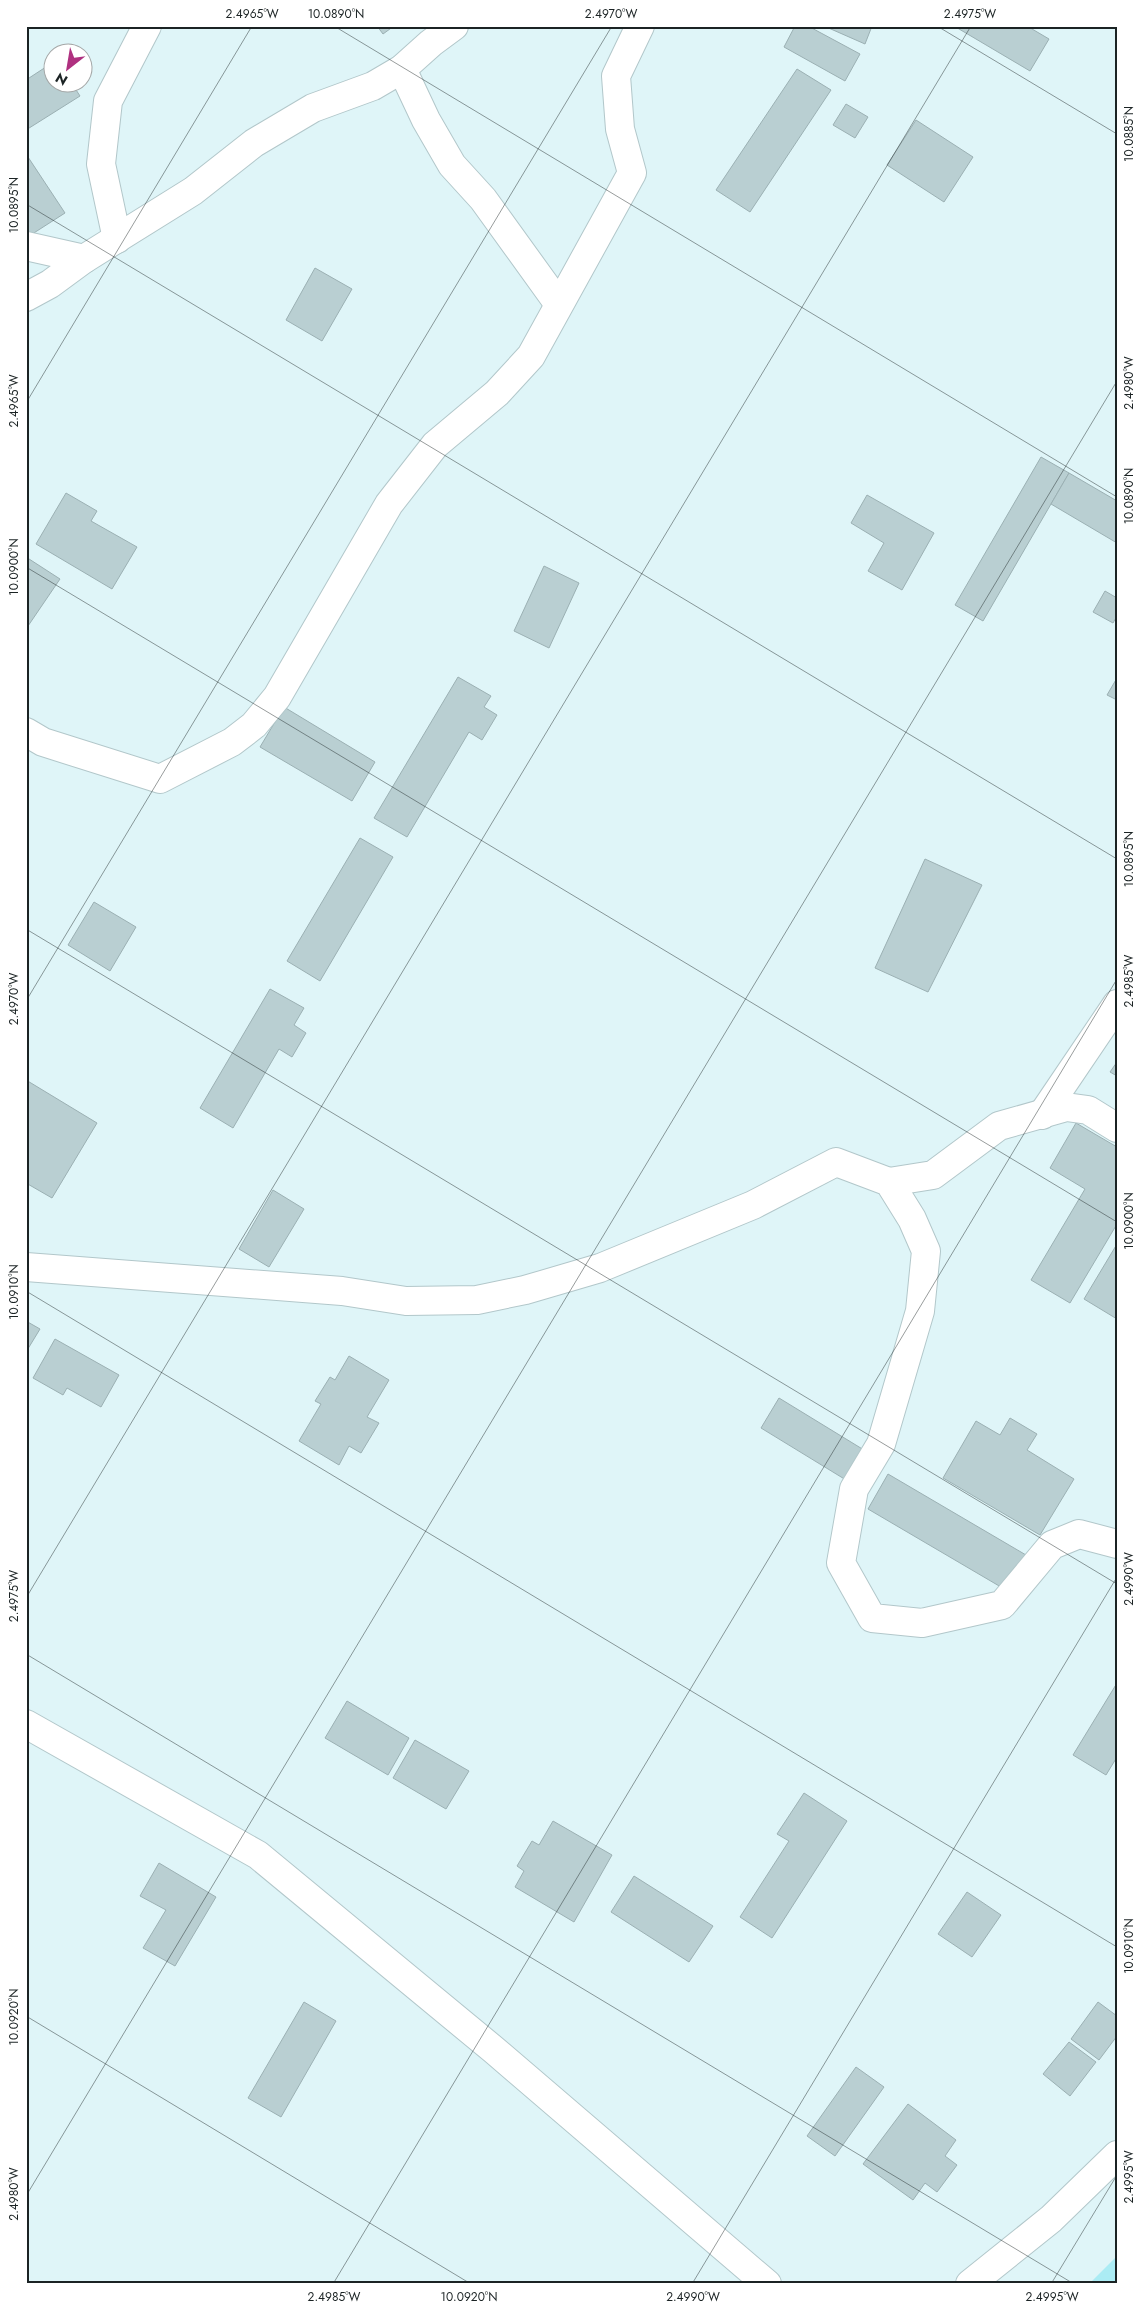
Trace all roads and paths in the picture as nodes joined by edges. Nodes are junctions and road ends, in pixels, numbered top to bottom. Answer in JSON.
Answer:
{"nodes":[{"id":1,"x":147,"y":26,"type":"edge"},
{"id":2,"x":454,"y":26,"type":"edge"},
{"id":3,"x":640,"y":26,"type":"edge"},
{"id":4,"x":402,"y":69,"type":"junction"},
{"id":5,"x":117,"y":239,"type":"junction"},
{"id":6,"x":26,"y":246,"type":"edge"},
{"id":7,"x":84,"y":259,"type":"junction"},
{"id":8,"x":26,"y":297,"type":"edge"},
{"id":9,"x":558,"y":303,"type":"junction"},
{"id":10,"x":26,"y":732,"type":"edge"},
{"id":11,"x":1117,"y":1004,"type":"edge"},
{"id":12,"x":1042,"y":1115,"type":"junction"},
{"id":13,"x":1117,"y":1128,"type":"edge"},
{"id":14,"x":889,"y":1182,"type":"junction"},
{"id":15,"x":26,"y":1268,"type":"edge"},
{"id":16,"x":1117,"y":1544,"type":"edge"},
{"id":17,"x":26,"y":1724,"type":"edge"},
{"id":18,"x":1117,"y":2155,"type":"edge"},
{"id":19,"x":767,"y":2284,"type":"edge"},
{"id":20,"x":970,"y":2284,"type":"edge"}],
"edges":[{"from":1,"to":5,"type":"street"},
{"from":2,"to":4,"type":"street"},
{"from":3,"to":9,"type":"street"},
{"from":4,"to":5,"type":"street"},
{"from":4,"to":9,"type":"street"},
{"from":5,"to":7,"type":"street"},
{"from":6,"to":7,"type":"street"},
{"from":7,"to":8,"type":"street"},
{"from":9,"to":10,"type":"street"},
{"from":11,"to":12,"type":"street"},
{"from":12,"to":13,"type":"street"},
{"from":12,"to":14,"type":"street"},
{"from":14,"to":15,"type":"street"},
{"from":14,"to":16,"type":"street"},
{"from":17,"to":19,"type":"street"},
{"from":18,"to":20,"type":"street"}]}
